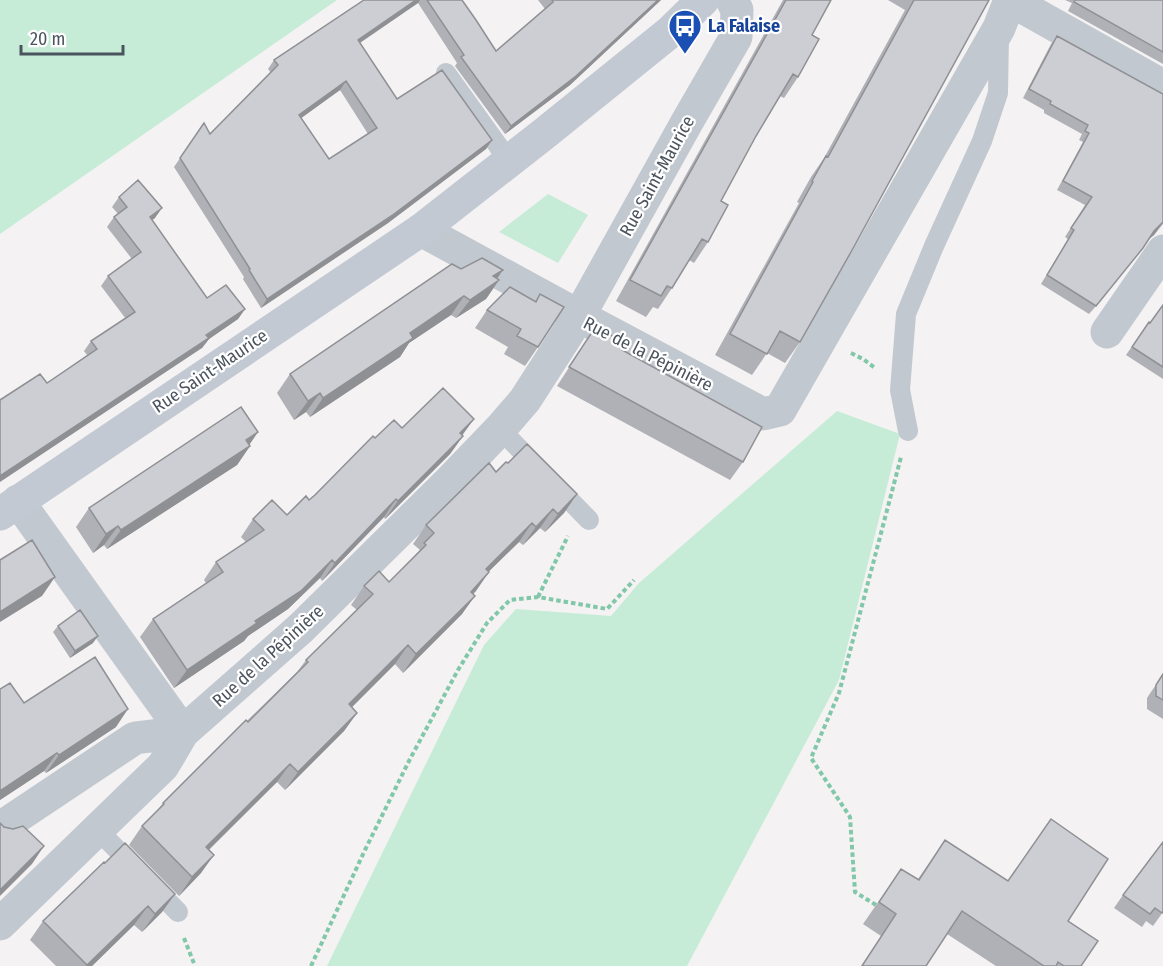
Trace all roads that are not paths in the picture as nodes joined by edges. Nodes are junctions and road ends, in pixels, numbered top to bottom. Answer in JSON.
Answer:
{"nodes":[{"id":1,"x":703,"y":0,"type":"edge"},
{"id":2,"x":732,"y":0,"type":"edge"},
{"id":3,"x":1008,"y":7,"type":"edge"},
{"id":4,"x":446,"y":73,"type":"edge"},
{"id":5,"x":1163,"y":86,"type":"edge"},
{"id":6,"x":509,"y":161,"type":"junction"},
{"id":7,"x":421,"y":230,"type":"junction"},
{"id":8,"x":1163,"y":251,"type":"edge"},
{"id":9,"x":579,"y":316,"type":"junction"},
{"id":10,"x":1107,"y":332,"type":"dead end"},
{"id":11,"x":500,"y":429,"type":"junction"},
{"id":12,"x":908,"y":431,"type":"road end"},
{"id":13,"x":9,"y":507,"type":"edge"},
{"id":14,"x":589,"y":520,"type":"dead end"},
{"id":15,"x":183,"y":732,"type":"junction"},
{"id":16,"x":0,"y":828,"type":"edge"},
{"id":17,"x":97,"y":829,"type":"junction"},
{"id":18,"x":178,"y":912,"type":"dead end"},
{"id":19,"x":0,"y":924,"type":"edge"}],
"edges":[{"from":1,"to":6,"type":"street","name":"Rue Saint-Maurice"},
{"from":2,"to":9,"type":"street","name":"Rue Saint-Maurice"},
{"from":3,"to":5,"type":"street"},
{"from":3,"to":9,"type":"street","name":"Rue de la Pépinière"},
{"from":3,"to":12,"type":"lane"},
{"from":4,"to":6,"type":"lane"},
{"from":6,"to":7,"type":"street","name":"Rue Saint-Maurice"},
{"from":7,"to":9,"type":"street"},
{"from":7,"to":13,"type":"street","name":"Rue Saint-Maurice"},
{"from":8,"to":10,"type":"street"},
{"from":9,"to":11,"type":"street","name":"Rue de la Pépinière"},
{"from":11,"to":14,"type":"lane"},
{"from":11,"to":15,"type":"street","name":"Rue de la Pépinière"},
{"from":13,"to":15,"type":"street"},
{"from":15,"to":16,"type":"street"},
{"from":15,"to":17,"type":"street","name":"Rue de la Pépinière"},
{"from":17,"to":18,"type":"lane"},
{"from":17,"to":19,"type":"street","name":"Rue de la Pépinière"}]}
